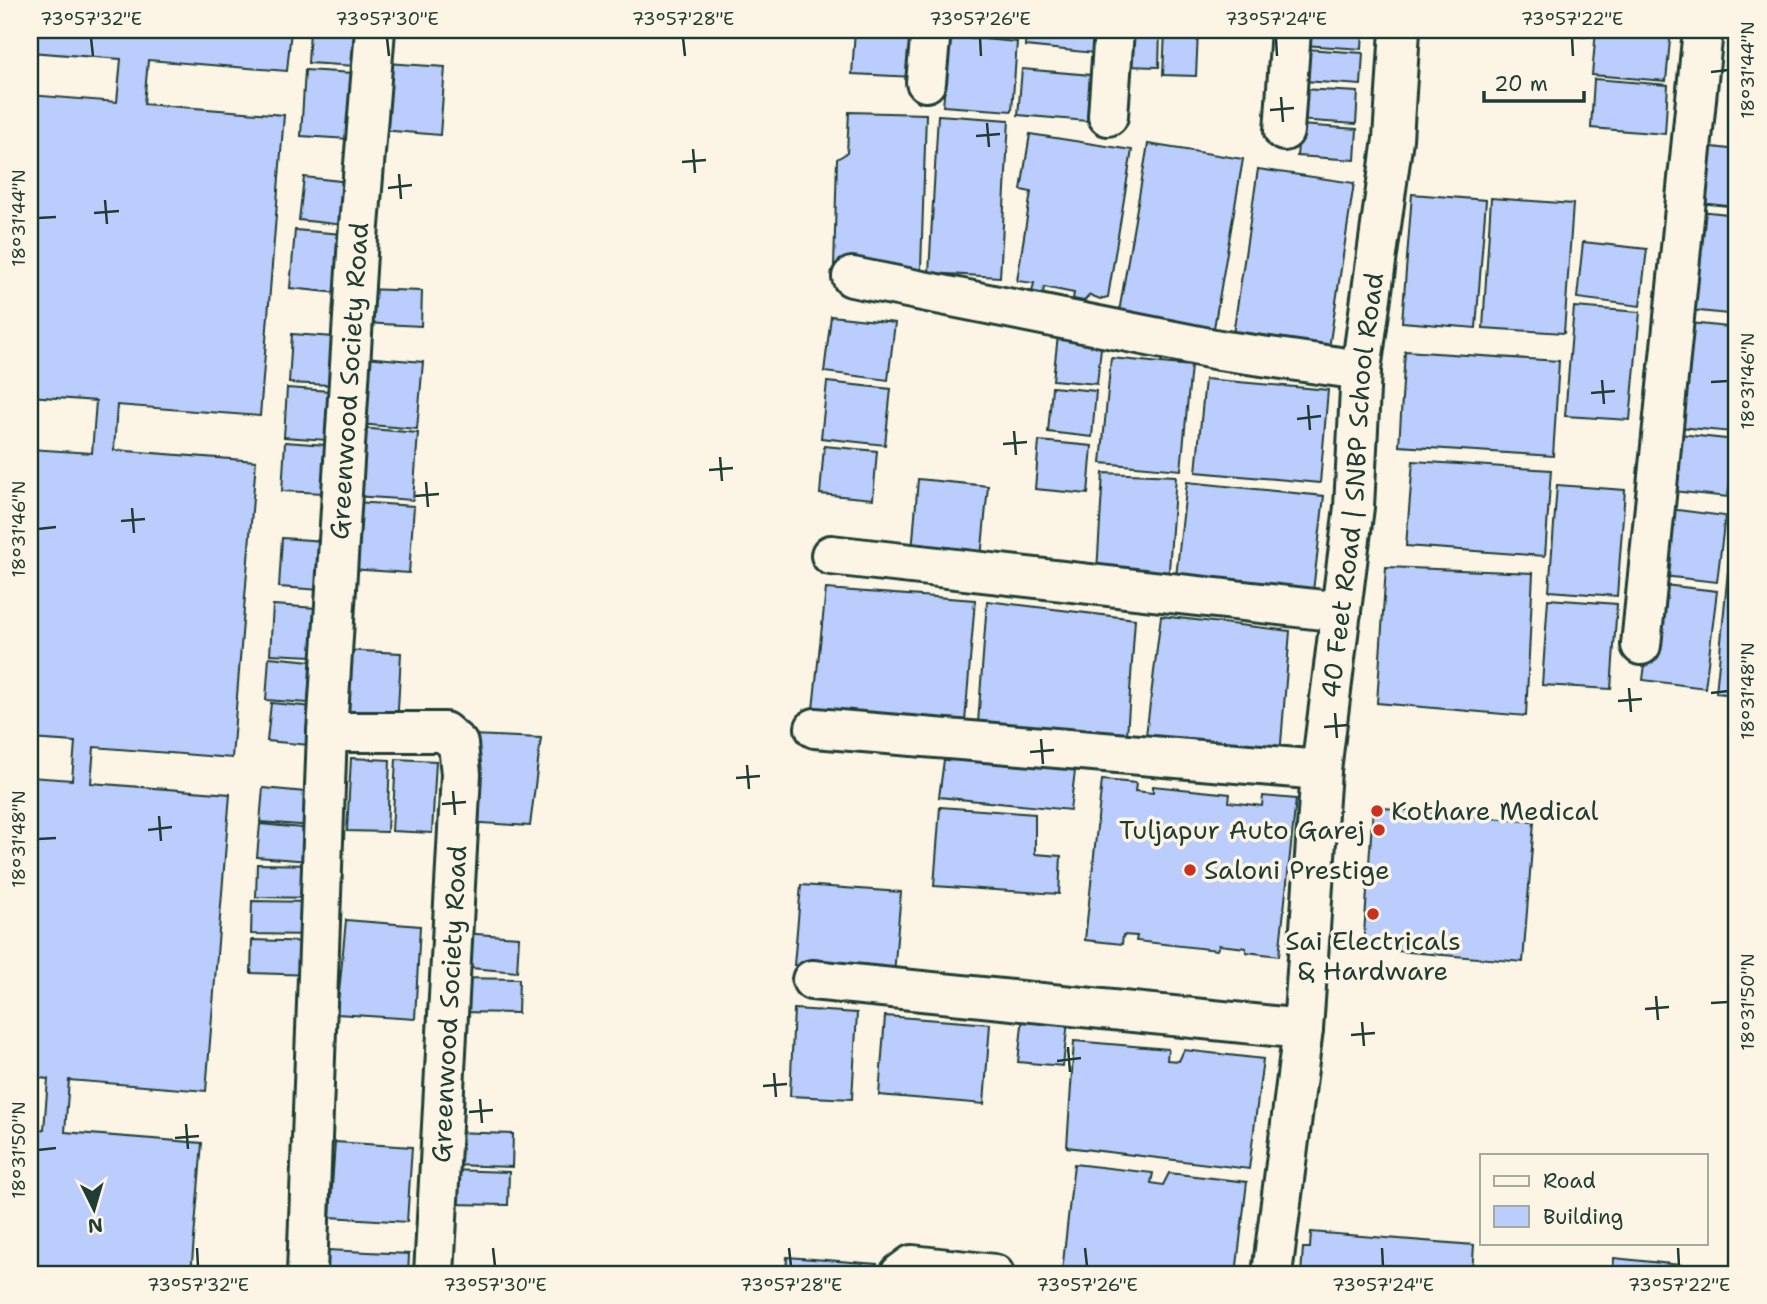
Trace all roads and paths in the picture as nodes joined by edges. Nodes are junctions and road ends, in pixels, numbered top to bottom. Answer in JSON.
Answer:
{"nodes":[{"id":1,"x":375,"y":30,"type":"edge"},
{"id":2,"x":931,"y":30,"type":"edge"},
{"id":3,"x":1114,"y":30,"type":"edge"},
{"id":4,"x":1292,"y":30,"type":"edge"},
{"id":5,"x":1400,"y":30,"type":"edge"},
{"id":6,"x":1703,"y":30,"type":"edge"},
{"id":7,"x":926,"y":82,"type":"dead end"},
{"id":8,"x":1108,"y":116,"type":"dead end"},
{"id":9,"x":1284,"y":131,"type":"dead end"},
{"id":10,"x":852,"y":277,"type":"dead end"},
{"id":11,"x":1361,"y":370,"type":"junction"},
{"id":12,"x":831,"y":555,"type":"dead end"},
{"id":13,"x":1341,"y":612,"type":"junction"},
{"id":14,"x":1641,"y":645,"type":"dead end"},
{"id":15,"x":815,"y":728,"type":"dead end"},
{"id":16,"x":327,"y":732,"type":"junction"},
{"id":17,"x":1321,"y":770,"type":"junction"},
{"id":18,"x":812,"y":980,"type":"dead end"},
{"id":19,"x":1303,"y":1029,"type":"junction"},
{"id":20,"x":307,"y":1274,"type":"edge"},
{"id":21,"x":434,"y":1274,"type":"edge"},
{"id":22,"x":900,"y":1274,"type":"edge"},
{"id":23,"x":994,"y":1274,"type":"edge"},
{"id":24,"x":1272,"y":1274,"type":"edge"}],
"edges":[{"from":1,"to":16,"type":"street","name":"Greenwood Society Road"},
{"from":2,"to":7,"type":"street"},
{"from":3,"to":8,"type":"street"},
{"from":4,"to":9,"type":"street"},
{"from":5,"to":11,"type":"street","name":"40 Feet Road | SNBP School Road"},
{"from":6,"to":14,"type":"street"},
{"from":10,"to":11,"type":"street"},
{"from":11,"to":13,"type":"street","name":"40 Feet Road | SNBP School Road"},
{"from":12,"to":13,"type":"street"},
{"from":13,"to":17,"type":"street","name":"40 Feet Road | SNBP School Road"},
{"from":15,"to":17,"type":"street"},
{"from":16,"to":20,"type":"street","name":"Greenwood Society Road"},
{"from":16,"to":21,"type":"street","name":"Greenwood Society Road"},
{"from":17,"to":19,"type":"street","name":"40 Feet Road | SNBP School Road"},
{"from":18,"to":19,"type":"street"},
{"from":19,"to":24,"type":"street","name":"40 Feet Road | SNBP School Road"},
{"from":22,"to":23,"type":"street"}]}
